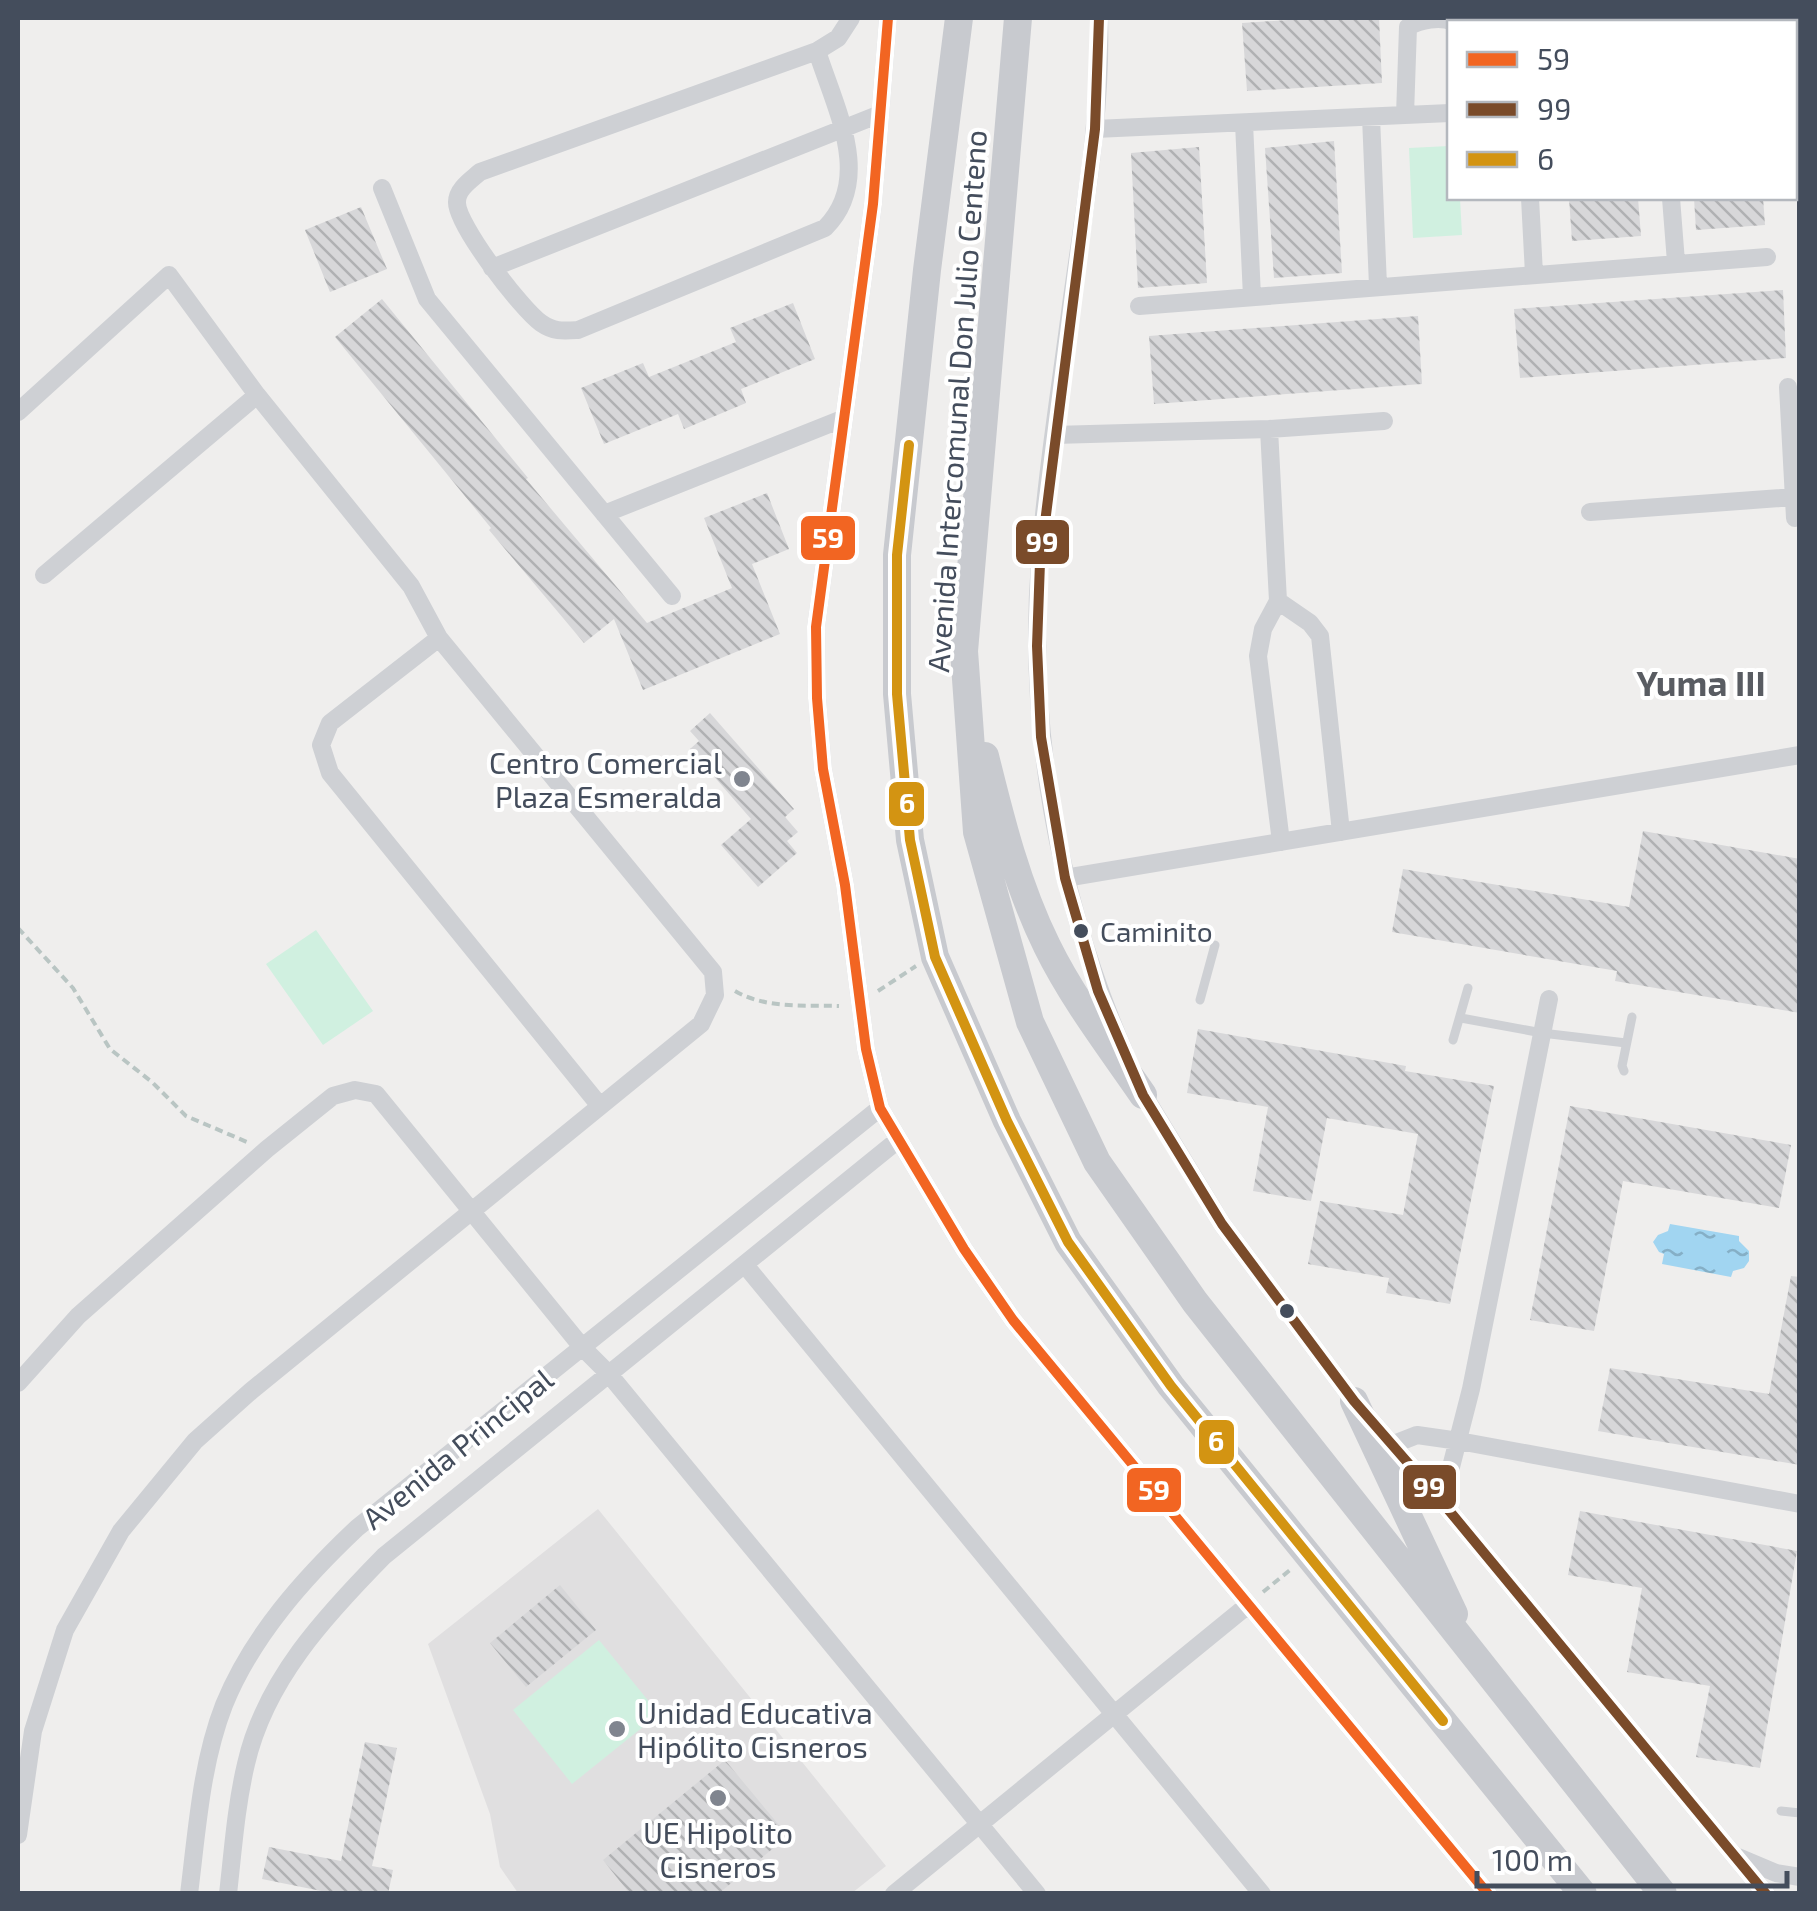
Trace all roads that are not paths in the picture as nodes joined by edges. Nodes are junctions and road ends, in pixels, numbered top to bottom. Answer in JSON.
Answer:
{"nodes":[{"id":1,"x":851,"y":18,"type":"edge"},
{"id":2,"x":888,"y":18,"type":"edge"},
{"id":3,"x":959,"y":18,"type":"edge"},
{"id":4,"x":1018,"y":18,"type":"edge"},
{"id":5,"x":1099,"y":18,"type":"edge"},
{"id":6,"x":1447,"y":20,"type":"edge"},
{"id":7,"x":817,"y":51,"type":"junction"},
{"id":8,"x":1447,"y":113,"type":"edge"},
{"id":9,"x":880,"y":114,"type":"junction"},
{"id":10,"x":1404,"y":115,"type":"junction"},
{"id":11,"x":1371,"y":116,"type":"junction"},
{"id":12,"x":1244,"y":123,"type":"junction"},
{"id":13,"x":841,"y":128,"type":"junction"},
{"id":14,"x":1095,"y":129,"type":"junction"},
{"id":15,"x":382,"y":188,"type":"dead end"},
{"id":16,"x":1530,"y":200,"type":"edge"},
{"id":17,"x":1671,"y":200,"type":"edge"},
{"id":18,"x":1767,"y":257,"type":"dead end"},
{"id":19,"x":1676,"y":262,"type":"junction"},
{"id":20,"x":492,"y":268,"type":"junction"},
{"id":21,"x":1534,"y":274,"type":"junction"},
{"id":22,"x":1378,"y":286,"type":"junction"},
{"id":23,"x":1252,"y":297,"type":"junction"},
{"id":24,"x":1139,"y":306,"type":"dead end"},
{"id":25,"x":1788,"y":387,"type":"dead end"},
{"id":26,"x":257,"y":395,"type":"junction"},
{"id":27,"x":18,"y":412,"type":"edge"},
{"id":28,"x":842,"y":419,"type":"junction"},
{"id":29,"x":1384,"y":420,"type":"dead end"},
{"id":30,"x":1269,"y":429,"type":"junction"},
{"id":31,"x":1054,"y":435,"type":"junction"},
{"id":32,"x":1796,"y":486,"type":"edge"},
{"id":33,"x":1590,"y":512,"type":"dead end"},
{"id":34,"x":604,"y":514,"type":"junction"},
{"id":35,"x":1796,"y":518,"type":"dead end"},
{"id":36,"x":44,"y":575,"type":"dead end"},
{"id":37,"x":672,"y":596,"type":"dead end"},
{"id":38,"x":1278,"y":601,"type":"junction"},
{"id":39,"x":439,"y":638,"type":"junction"},
{"id":40,"x":966,"y":672,"type":"junction"},
{"id":41,"x":1800,"y":754,"type":"edge"},
{"id":42,"x":1341,"y":832,"type":"junction"},
{"id":43,"x":1280,"y":842,"type":"junction"},
{"id":44,"x":1065,"y":878,"type":"junction"},
{"id":45,"x":1215,"y":945,"type":"dead end"},
{"id":46,"x":1468,"y":988,"type":"dead end"},
{"id":47,"x":1549,"y":999,"type":"dead end"},
{"id":48,"x":1200,"y":1000,"type":"dead end"},
{"id":49,"x":1632,"y":1016,"type":"dead end"},
{"id":50,"x":1461,"y":1018,"type":"junction"},
{"id":51,"x":1542,"y":1033,"type":"junction"},
{"id":52,"x":1454,"y":1040,"type":"dead end"},
{"id":53,"x":1626,"y":1043,"type":"junction"},
{"id":54,"x":1624,"y":1071,"type":"dead end"},
{"id":55,"x":1143,"y":1096,"type":"junction"},
{"id":56,"x":600,"y":1106,"type":"junction"},
{"id":57,"x":880,"y":1108,"type":"junction"},
{"id":58,"x":898,"y":1140,"type":"junction"},
{"id":59,"x":471,"y":1210,"type":"junction"},
{"id":60,"x":745,"y":1265,"type":"junction"},
{"id":61,"x":582,"y":1348,"type":"junction"},
{"id":62,"x":608,"y":1374,"type":"junction"},
{"id":63,"x":18,"y":1383,"type":"edge"},
{"id":64,"x":1354,"y":1401,"type":"junction"},
{"id":65,"x":1459,"y":1441,"type":"junction"},
{"id":66,"x":1394,"y":1444,"type":"junction"},
{"id":67,"x":1442,"y":1502,"type":"junction"},
{"id":68,"x":1800,"y":1504,"type":"edge"},
{"id":69,"x":1248,"y":1605,"type":"junction"},
{"id":70,"x":1476,"y":1660,"type":"junction"},
{"id":71,"x":1115,"y":1715,"type":"junction"},
{"id":72,"x":1781,"y":1811,"type":"dead end"},
{"id":73,"x":1800,"y":1813,"type":"edge"},
{"id":74,"x":980,"y":1824,"type":"junction"},
{"id":75,"x":18,"y":1835,"type":"edge"},
{"id":76,"x":1738,"y":1857,"type":"junction"},
{"id":77,"x":1800,"y":1876,"type":"edge"},
{"id":78,"x":190,"y":1894,"type":"edge"},
{"id":79,"x":228,"y":1894,"type":"edge"},
{"id":80,"x":894,"y":1894,"type":"edge"},
{"id":81,"x":1038,"y":1894,"type":"edge"},
{"id":82,"x":1262,"y":1894,"type":"edge"},
{"id":83,"x":1488,"y":1894,"type":"edge"},
{"id":84,"x":1583,"y":1894,"type":"edge"},
{"id":85,"x":1663,"y":1894,"type":"edge"},
{"id":86,"x":1766,"y":1894,"type":"edge"}],
"edges":[{"from":1,"to":7,"type":"street"},
{"from":2,"to":9,"type":"street"},
{"from":3,"to":84,"type":"main road","name":"Avenida Intercomunal Don Julio Centeno"},
{"from":4,"to":40,"type":"main road","name":"Avenida Intercomunal Don Julio Centeno"},
{"from":5,"to":14,"type":"street"},
{"from":6,"to":10,"type":"street"},
{"from":7,"to":13,"type":"street"},
{"from":7,"to":20,"type":"street"},
{"from":8,"to":10,"type":"street"},
{"from":9,"to":13,"type":"street"},
{"from":9,"to":28,"type":"street"},
{"from":10,"to":11,"type":"street"},
{"from":11,"to":12,"type":"street"},
{"from":11,"to":22,"type":"street"},
{"from":12,"to":14,"type":"street"},
{"from":12,"to":23,"type":"street"},
{"from":13,"to":20,"type":"street"},
{"from":13,"to":20,"type":"street"},
{"from":14,"to":31,"type":"street"},
{"from":15,"to":34,"type":"street"},
{"from":16,"to":21,"type":"street"},
{"from":17,"to":19,"type":"street"},
{"from":18,"to":19,"type":"street"},
{"from":19,"to":21,"type":"street"},
{"from":21,"to":22,"type":"street"},
{"from":22,"to":23,"type":"street"},
{"from":23,"to":24,"type":"street"},
{"from":25,"to":32,"type":"street"},
{"from":26,"to":27,"type":"street"},
{"from":26,"to":36,"type":"street"},
{"from":26,"to":39,"type":"street"},
{"from":28,"to":34,"type":"street"},
{"from":28,"to":57,"type":"street"},
{"from":29,"to":30,"type":"street"},
{"from":30,"to":31,"type":"street"},
{"from":30,"to":38,"type":"street"},
{"from":31,"to":44,"type":"street"},
{"from":32,"to":33,"type":"street"},
{"from":32,"to":35,"type":"street"},
{"from":34,"to":37,"type":"street"},
{"from":38,"to":42,"type":"street"},
{"from":38,"to":43,"type":"street"},
{"from":39,"to":56,"type":"street"},
{"from":39,"to":56,"type":"street"},
{"from":40,"to":55,"type":"main road"},
{"from":40,"to":70,"type":"main road","name":"Avenida Intercomunal Don Julio Centeno"},
{"from":41,"to":42,"type":"street"},
{"from":42,"to":43,"type":"street"},
{"from":43,"to":44,"type":"street"},
{"from":44,"to":55,"type":"street"},
{"from":45,"to":48,"type":"lane"},
{"from":46,"to":50,"type":"lane"},
{"from":47,"to":51,"type":"street"},
{"from":49,"to":53,"type":"lane"},
{"from":50,"to":51,"type":"lane"},
{"from":50,"to":52,"type":"lane"},
{"from":51,"to":53,"type":"lane"},
{"from":51,"to":65,"type":"street"},
{"from":53,"to":54,"type":"lane"},
{"from":55,"to":64,"type":"street"},
{"from":56,"to":59,"type":"street"},
{"from":57,"to":58,"type":"street"},
{"from":57,"to":61,"type":"street","name":"Avenida Principal"},
{"from":58,"to":60,"type":"street","name":"Avenida Principal"},
{"from":58,"to":69,"type":"street"},
{"from":59,"to":61,"type":"street"},
{"from":59,"to":63,"type":"street"},
{"from":59,"to":75,"type":"street"},
{"from":60,"to":62,"type":"street","name":"Avenida Principal"},
{"from":60,"to":71,"type":"street"},
{"from":61,"to":62,"type":"street"},
{"from":61,"to":78,"type":"street","name":"Avenida Principal"},
{"from":62,"to":74,"type":"street"},
{"from":62,"to":79,"type":"street","name":"Avenida Principal"},
{"from":64,"to":66,"type":"street"},
{"from":64,"to":70,"type":"main road"},
{"from":65,"to":66,"type":"street"},
{"from":65,"to":67,"type":"street"},
{"from":65,"to":68,"type":"street"},
{"from":66,"to":67,"type":"street"},
{"from":67,"to":76,"type":"street"},
{"from":69,"to":71,"type":"street"},
{"from":69,"to":83,"type":"street"},
{"from":70,"to":85,"type":"main road","name":"Avenida Intercomunal Don Julio Centeno"},
{"from":71,"to":74,"type":"street"},
{"from":71,"to":82,"type":"street"},
{"from":72,"to":73,"type":"lane"},
{"from":74,"to":80,"type":"street"},
{"from":74,"to":81,"type":"street"},
{"from":76,"to":77,"type":"street"},
{"from":76,"to":86,"type":"street"}]}
